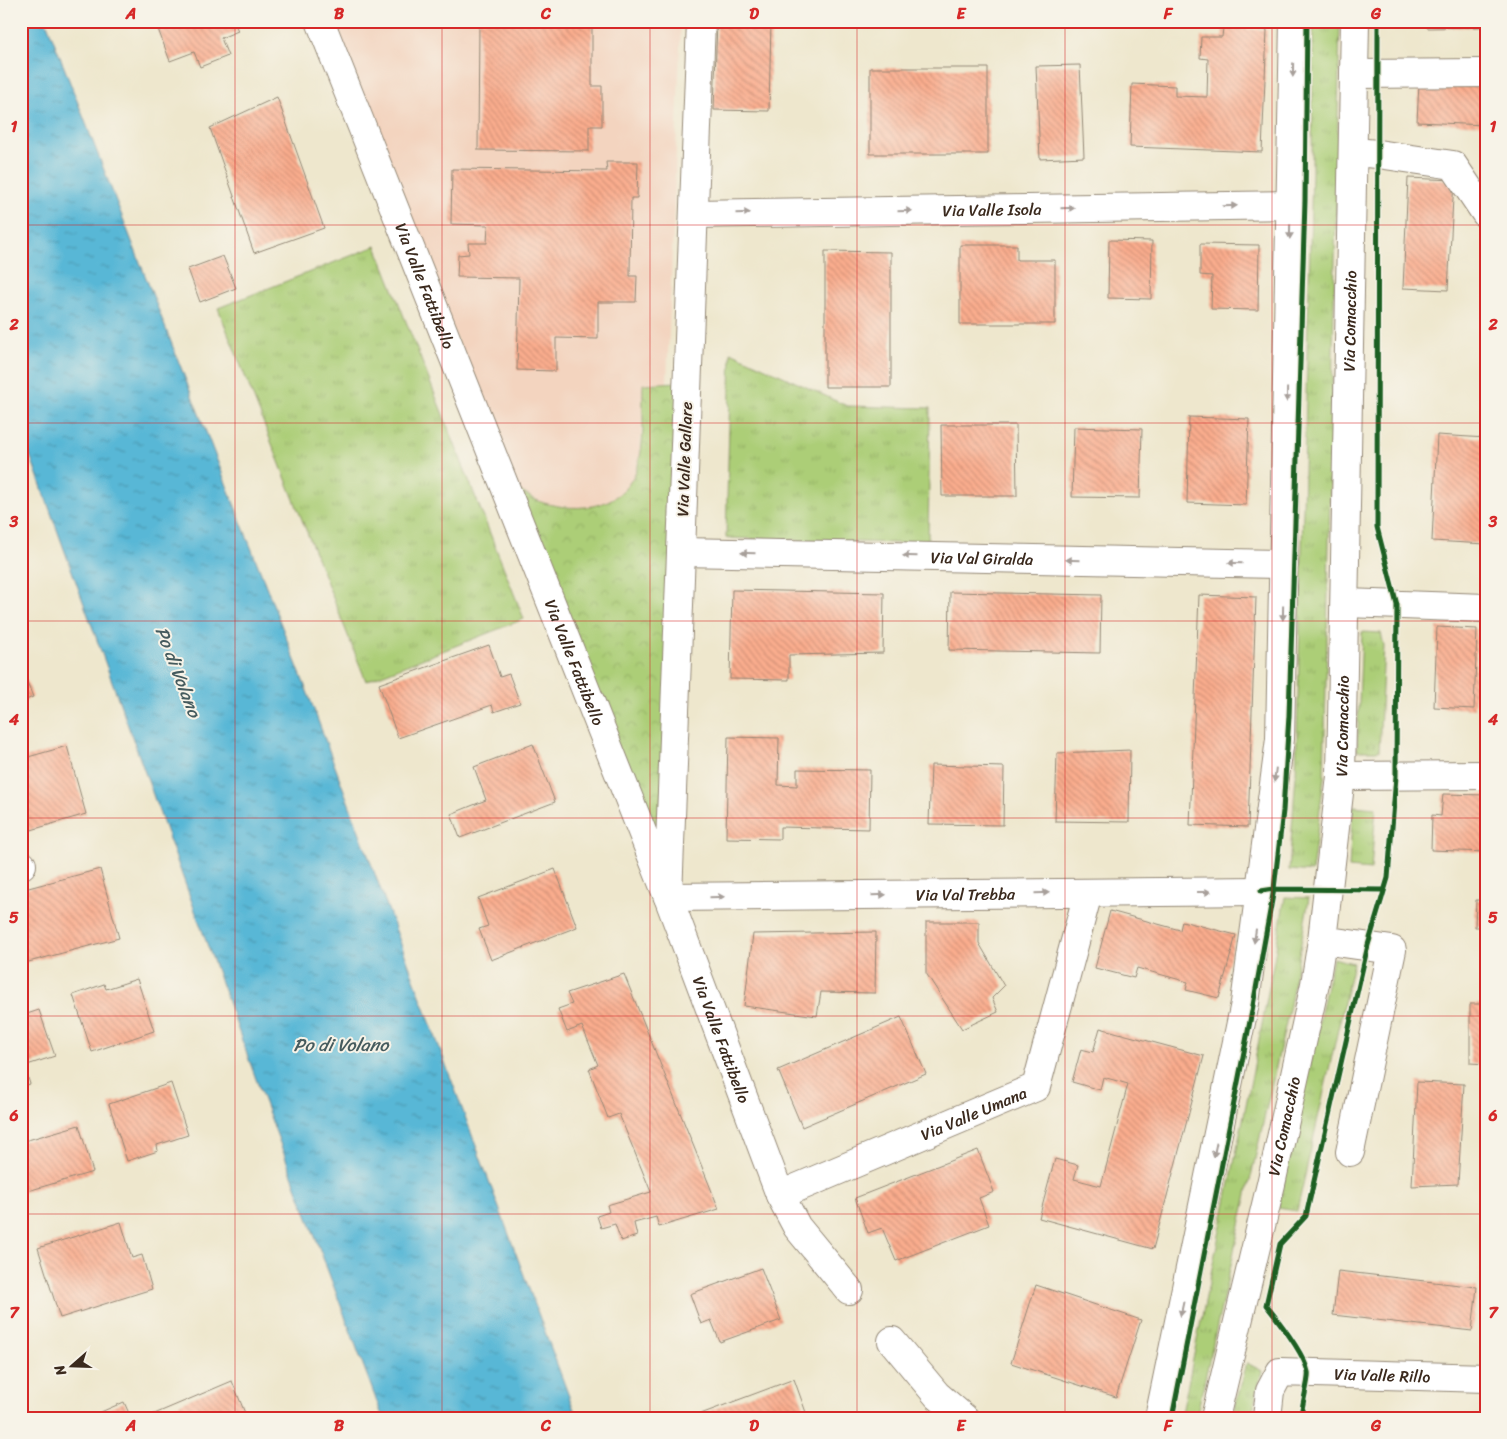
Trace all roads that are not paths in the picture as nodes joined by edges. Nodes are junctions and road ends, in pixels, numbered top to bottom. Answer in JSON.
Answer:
{"nodes":[{"id":1,"x":320,"y":21,"type":"edge"},
{"id":2,"x":701,"y":21,"type":"edge"},
{"id":3,"x":1294,"y":21,"type":"edge"},
{"id":4,"x":1355,"y":21,"type":"edge"},
{"id":5,"x":1486,"y":73,"type":"edge"},
{"id":6,"x":1354,"y":74,"type":"junction"},
{"id":7,"x":1353,"y":152,"type":"junction"},
{"id":8,"x":1290,"y":205,"type":"junction"},
{"id":9,"x":694,"y":214,"type":"junction"},
{"id":10,"x":1486,"y":214,"type":"edge"},
{"id":11,"x":681,"y":552,"type":"junction"},
{"id":12,"x":1284,"y":564,"type":"junction"},
{"id":13,"x":1346,"y":603,"type":"junction"},
{"id":14,"x":1486,"y":608,"type":"edge"},
{"id":15,"x":1486,"y":775,"type":"edge"},
{"id":16,"x":1341,"y":776,"type":"junction"},
{"id":17,"x":1088,"y":892,"type":"junction"},
{"id":18,"x":1261,"y":892,"type":"junction"},
{"id":19,"x":668,"y":897,"type":"junction"},
{"id":20,"x":1322,"y":940,"type":"junction"},
{"id":21,"x":1350,"y":1152,"type":"dead end"},
{"id":22,"x":780,"y":1195,"type":"junction"},
{"id":23,"x":849,"y":1290,"type":"dead end"},
{"id":24,"x":892,"y":1341,"type":"dead end"},
{"id":25,"x":1486,"y":1378,"type":"edge"},
{"id":26,"x":964,"y":1418,"type":"edge"},
{"id":27,"x":1159,"y":1418,"type":"edge"},
{"id":28,"x":1215,"y":1418,"type":"edge"},
{"id":29,"x":1267,"y":1418,"type":"edge"}],
"edges":[{"from":1,"to":19,"type":"street","name":"Via Valle Fattibello"},
{"from":2,"to":9,"type":"street","name":"Via Valle Gallare"},
{"from":3,"to":8,"type":"street","one_way":true},
{"from":4,"to":6,"type":"street","name":"Via Comacchio"},
{"from":5,"to":6,"type":"street"},
{"from":6,"to":7,"type":"street","name":"Via Comacchio"},
{"from":7,"to":10,"type":"street"},
{"from":7,"to":13,"type":"street","name":"Via Comacchio"},
{"from":9,"to":8,"type":"street","name":"Via Valle Isola","one_way":true},
{"from":8,"to":12,"type":"street","one_way":true},
{"from":9,"to":11,"type":"street","name":"Via Valle Gallare"},
{"from":12,"to":11,"type":"street","name":"Via Val Giralda","one_way":true},
{"from":11,"to":19,"type":"street","name":"Via Valle Gallare"},
{"from":12,"to":18,"type":"street","one_way":true},
{"from":13,"to":14,"type":"street"},
{"from":13,"to":16,"type":"street","name":"Via Comacchio"},
{"from":15,"to":16,"type":"street"},
{"from":16,"to":20,"type":"street","name":"Via Comacchio"},
{"from":17,"to":18,"type":"street","name":"Via Val Trebba","one_way":true},
{"from":19,"to":17,"type":"street","name":"Via Val Trebba","one_way":true},
{"from":17,"to":22,"type":"street","name":"Via Valle Umana"},
{"from":18,"to":27,"type":"street","one_way":true},
{"from":19,"to":22,"type":"street","name":"Via Valle Fattibello"},
{"from":20,"to":21,"type":"street"},
{"from":20,"to":28,"type":"street","name":"Via Comacchio"},
{"from":22,"to":23,"type":"street","name":"Via Valle Fattibello"},
{"from":24,"to":26,"type":"street"},
{"from":25,"to":29,"type":"street","name":"Via Valle Rillo"}]}
